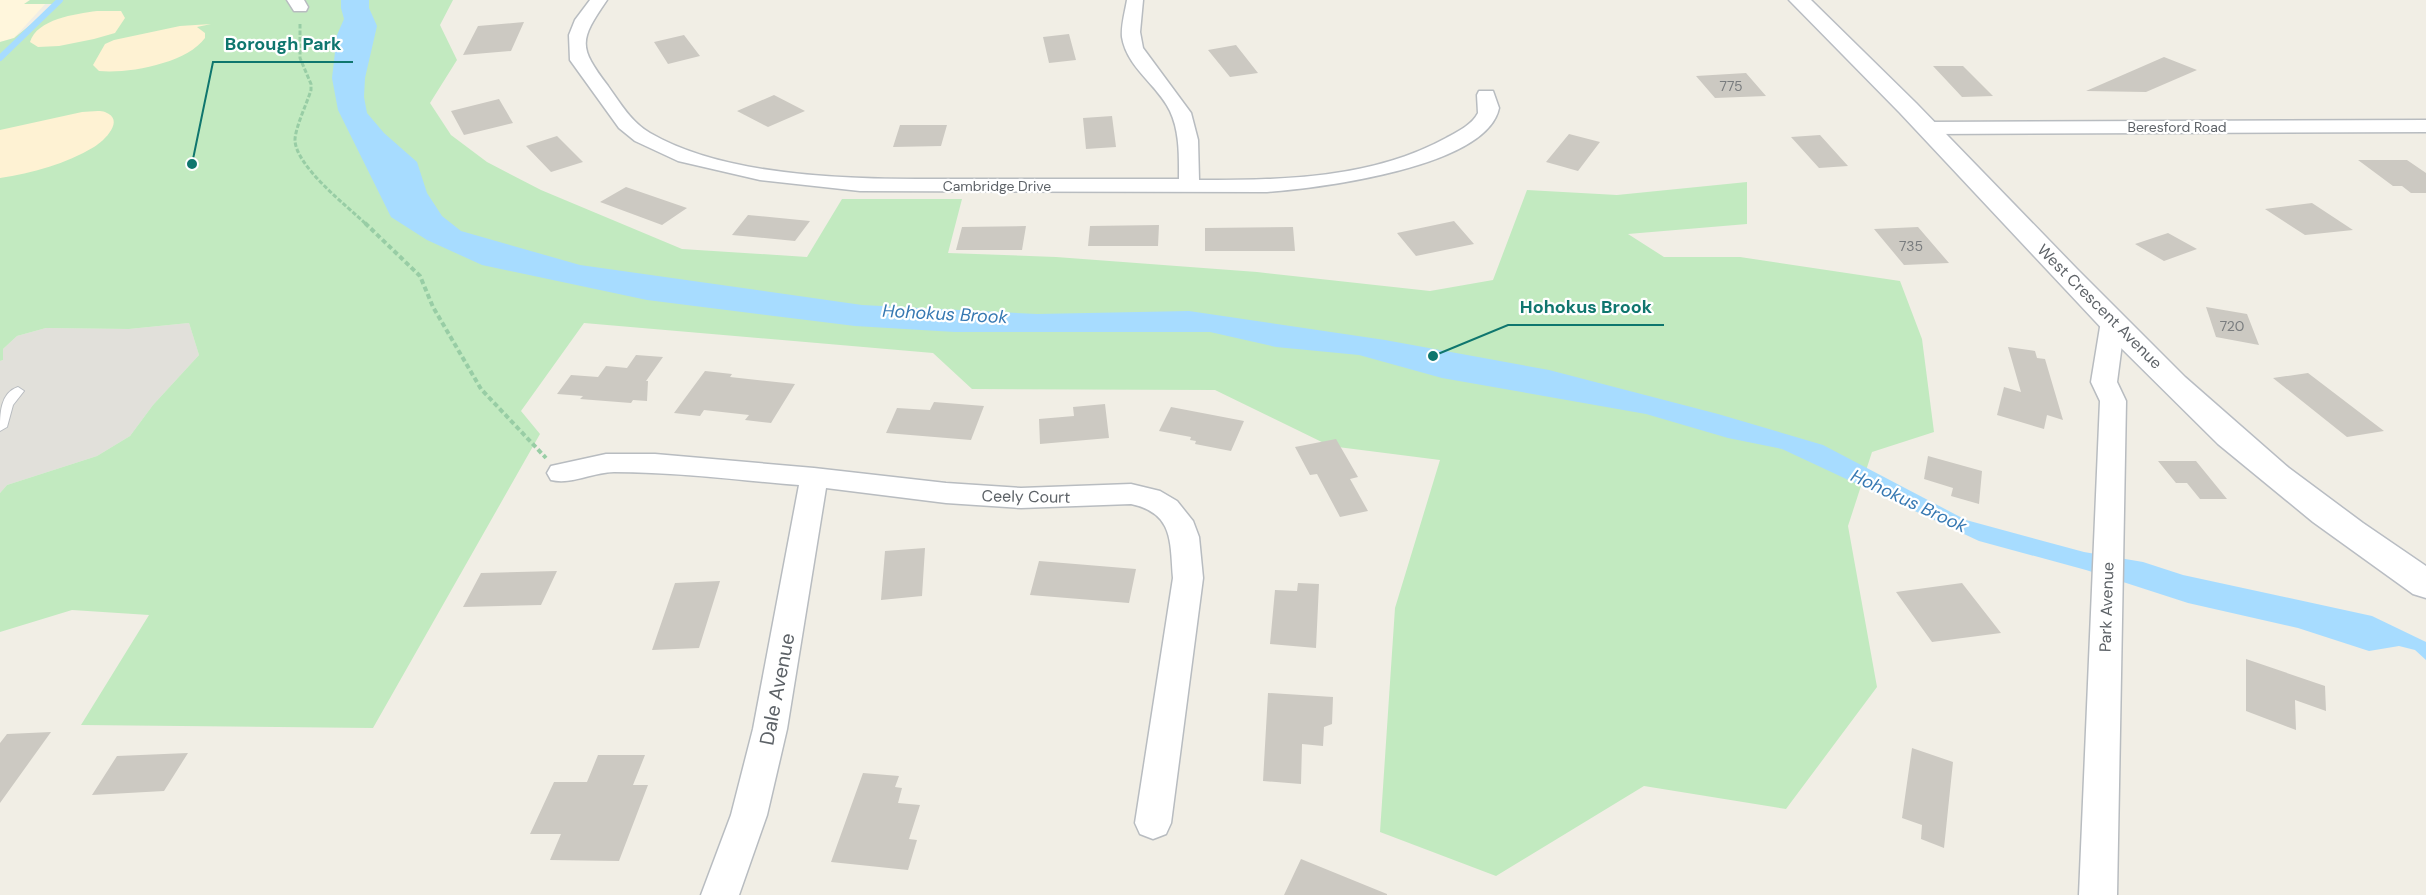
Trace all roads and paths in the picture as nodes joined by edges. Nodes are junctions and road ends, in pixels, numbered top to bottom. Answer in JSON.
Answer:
{"nodes":[{"id":1,"x":599,"y":0,"type":"edge"},
{"id":2,"x":1135,"y":0,"type":"edge"},
{"id":3,"x":1799,"y":0,"type":"edge"},
{"id":4,"x":297,"y":3,"type":"edge"},
{"id":5,"x":1486,"y":95,"type":"dead end"},
{"id":6,"x":2426,"y":126,"type":"edge"},
{"id":7,"x":1929,"y":128,"type":"junction"},
{"id":8,"x":1189,"y":186,"type":"junction"},
{"id":9,"x":2113,"y":321,"type":"junction"},
{"id":10,"x":18,"y":391,"type":"dead end"},
{"id":11,"x":0,"y":428,"type":"edge"},
{"id":12,"x":561,"y":473,"type":"joint"},
{"id":13,"x":814,"y":477,"type":"junction"},
{"id":14,"x":2426,"y":584,"type":"edge"},
{"id":15,"x":1153,"y":823,"type":"dead end"},
{"id":16,"x":720,"y":895,"type":"edge"},
{"id":17,"x":2098,"y":895,"type":"edge"}],
"edges":[{"from":1,"to":8,"type":"street","name":"Cambridge Drive"},
{"from":2,"to":8,"type":"street"},
{"from":3,"to":7,"type":"main road","name":"West Crescent Avenue"},
{"from":4,"to":12,"type":"path"},
{"from":5,"to":8,"type":"street","name":"Cambridge Drive"},
{"from":6,"to":7,"type":"street","name":"Beresford Road"},
{"from":7,"to":9,"type":"main road","name":"West Crescent Avenue"},
{"from":9,"to":14,"type":"main road","name":"West Crescent Avenue"},
{"from":9,"to":17,"type":"street","name":"Park Avenue"},
{"from":10,"to":11,"type":"lane"},
{"from":12,"to":13,"type":"street","name":"Ceely Court"},
{"from":13,"to":15,"type":"street","name":"Ceely Court"},
{"from":13,"to":16,"type":"street","name":"Dale Avenue"}]}
